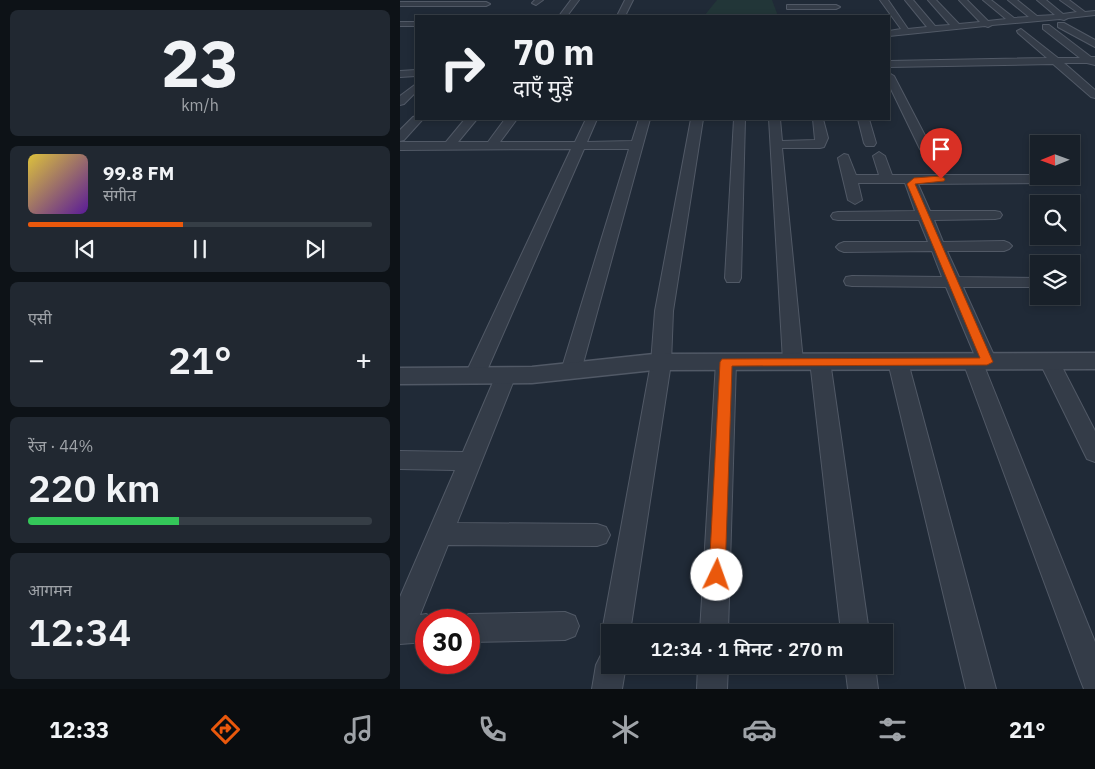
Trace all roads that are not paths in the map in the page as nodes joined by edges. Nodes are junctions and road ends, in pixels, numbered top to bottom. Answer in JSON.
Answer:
{"nodes":[{"id":1,"x":575,"y":0,"type":"edge"},
{"id":2,"x":629,"y":0,"type":"edge"},
{"id":3,"x":884,"y":0,"type":"edge"},
{"id":4,"x":909,"y":0,"type":"edge"},
{"id":5,"x":932,"y":0,"type":"edge"},
{"id":6,"x":963,"y":0,"type":"edge"},
{"id":7,"x":987,"y":0,"type":"edge"},
{"id":8,"x":1012,"y":0,"type":"edge"},
{"id":9,"x":1041,"y":0,"type":"edge"},
{"id":10,"x":1064,"y":0,"type":"edge"},
{"id":11,"x":400,"y":4,"type":"edge"},
{"id":12,"x":486,"y":4,"type":"dead end"},
{"id":13,"x":790,"y":4,"type":"edge"},
{"id":14,"x":834,"y":4,"type":"edge"},
{"id":15,"x":1092,"y":14,"type":"edge"},
{"id":16,"x":564,"y":15,"type":"edge"},
{"id":17,"x":622,"y":15,"type":"edge"},
{"id":18,"x":1037,"y":20,"type":"junction"},
{"id":19,"x":1063,"y":21,"type":"junction"},
{"id":20,"x":1014,"y":22,"type":"junction"},
{"id":21,"x":400,"y":24,"type":"edge"},
{"id":22,"x":415,"y":24,"type":"edge"},
{"id":23,"x":988,"y":24,"type":"junction"},
{"id":24,"x":957,"y":27,"type":"junction"},
{"id":25,"x":1046,"y":27,"type":"dead end"},
{"id":26,"x":933,"y":29,"type":"junction"},
{"id":27,"x":1021,"y":31,"type":"dead end"},
{"id":28,"x":906,"y":32,"type":"junction"},
{"id":29,"x":890,"y":33,"type":"edge"},
{"id":30,"x":1095,"y":44,"type":"edge"},
{"id":31,"x":1058,"y":61,"type":"junction"},
{"id":32,"x":1093,"y":62,"type":"edge"},
{"id":33,"x":890,"y":64,"type":"edge"},
{"id":34,"x":415,"y":73,"type":"edge"},
{"id":35,"x":400,"y":74,"type":"edge"},
{"id":36,"x":890,"y":78,"type":"edge"},
{"id":37,"x":415,"y":89,"type":"edge"},
{"id":38,"x":1095,"y":95,"type":"edge"},
{"id":39,"x":400,"y":102,"type":"edge"},
{"id":40,"x":416,"y":120,"type":"edge"},
{"id":41,"x":470,"y":120,"type":"edge"},
{"id":42,"x":510,"y":120,"type":"edge"},
{"id":43,"x":591,"y":120,"type":"edge"},
{"id":44,"x":644,"y":120,"type":"edge"},
{"id":45,"x":697,"y":120,"type":"edge"},
{"id":46,"x":739,"y":120,"type":"edge"},
{"id":47,"x":774,"y":120,"type":"edge"},
{"id":48,"x":818,"y":120,"type":"edge"},
{"id":49,"x":863,"y":120,"type":"edge"},
{"id":50,"x":400,"y":137,"type":"edge"},
{"id":51,"x":870,"y":143,"type":"dead end"},
{"id":52,"x":579,"y":145,"type":"junction"},
{"id":53,"x":636,"y":145,"type":"junction"},
{"id":54,"x":776,"y":145,"type":"junction"},
{"id":55,"x":400,"y":146,"type":"edge"},
{"id":56,"x":449,"y":146,"type":"junction"},
{"id":57,"x":491,"y":146,"type":"junction"},
{"id":58,"x":926,"y":149,"type":"dead end"},
{"id":59,"x":879,"y":156,"type":"dead end"},
{"id":60,"x":844,"y":158,"type":"dead end"},
{"id":61,"x":851,"y":179,"type":"junction"},
{"id":62,"x":886,"y":179,"type":"junction"},
{"id":63,"x":922,"y":179,"type":"junction"},
{"id":64,"x":1030,"y":179,"type":"edge"},
{"id":65,"x":855,"y":200,"type":"dead end"},
{"id":66,"x":925,"y":215,"type":"junction"},
{"id":67,"x":995,"y":215,"type":"dead end"},
{"id":68,"x":838,"y":216,"type":"dead end"},
{"id":69,"x":938,"y":245,"type":"junction"},
{"id":70,"x":1004,"y":246,"type":"dead end"},
{"id":71,"x":844,"y":247,"type":"dead end"},
{"id":72,"x":733,"y":278,"type":"dead end"},
{"id":73,"x":852,"y":281,"type":"dead end"},
{"id":74,"x":953,"y":282,"type":"junction"},
{"id":75,"x":1030,"y":282,"type":"edge"},
{"id":76,"x":793,"y":361,"type":"junction"},
{"id":77,"x":820,"y":361,"type":"junction"},
{"id":78,"x":1049,"y":361,"type":"junction"},
{"id":79,"x":1095,"y":361,"type":"edge"},
{"id":80,"x":726,"y":362,"type":"junction"},
{"id":81,"x":898,"y":362,"type":"junction"},
{"id":82,"x":980,"y":362,"type":"junction"},
{"id":83,"x":651,"y":363,"type":"junction"},
{"id":84,"x":571,"y":372,"type":"junction"},
{"id":85,"x":476,"y":375,"type":"junction"},
{"id":86,"x":506,"y":375,"type":"junction"},
{"id":87,"x":400,"y":376,"type":"edge"},
{"id":88,"x":1095,"y":453,"type":"edge"},
{"id":89,"x":470,"y":461,"type":"junction"},
{"id":90,"x":402,"y":464,"type":"edge"},
{"id":91,"x":440,"y":534,"type":"junction"},
{"id":92,"x":597,"y":535,"type":"dead end"},
{"id":93,"x":617,"y":624,"type":"edge"},
{"id":94,"x":714,"y":624,"type":"edge"},
{"id":95,"x":854,"y":624,"type":"edge"},
{"id":96,"x":565,"y":626,"type":"dead end"},
{"id":97,"x":415,"y":628,"type":"edge"},
{"id":98,"x":480,"y":628,"type":"edge"},
{"id":99,"x":400,"y":629,"type":"edge"},
{"id":100,"x":610,"y":674,"type":"edge"},
{"id":101,"x":713,"y":674,"type":"edge"},
{"id":102,"x":861,"y":674,"type":"edge"},
{"id":103,"x":1095,"y":680,"type":"edge"},
{"id":104,"x":607,"y":689,"type":"edge"},
{"id":105,"x":712,"y":689,"type":"edge"},
{"id":106,"x":863,"y":689,"type":"edge"},
{"id":107,"x":982,"y":689,"type":"edge"}],
"edges":[{"from":1,"to":16,"type":"street"},
{"from":2,"to":17,"type":"street"},
{"from":3,"to":28,"type":"street"},
{"from":4,"to":26,"type":"street"},
{"from":5,"to":24,"type":"street"},
{"from":6,"to":23,"type":"street"},
{"from":7,"to":20,"type":"street"},
{"from":8,"to":18,"type":"street"},
{"from":9,"to":19,"type":"street"},
{"from":10,"to":15,"type":"street"},
{"from":11,"to":12,"type":"street"},
{"from":13,"to":14,"type":"street"},
{"from":15,"to":19,"type":"street"},
{"from":18,"to":19,"type":"street"},
{"from":18,"to":20,"type":"street"},
{"from":19,"to":30,"type":"street"},
{"from":20,"to":23,"type":"street"},
{"from":21,"to":22,"type":"street"},
{"from":23,"to":24,"type":"street"},
{"from":24,"to":26,"type":"street"},
{"from":25,"to":32,"type":"street"},
{"from":26,"to":28,"type":"street"},
{"from":27,"to":31,"type":"street"},
{"from":28,"to":29,"type":"street"},
{"from":31,"to":32,"type":"street"},
{"from":31,"to":33,"type":"street"},
{"from":31,"to":38,"type":"street"},
{"from":34,"to":35,"type":"street"},
{"from":36,"to":58,"type":"street"},
{"from":37,"to":39,"type":"street"},
{"from":40,"to":50,"type":"street"},
{"from":41,"to":56,"type":"street"},
{"from":42,"to":57,"type":"street"},
{"from":43,"to":52,"type":"street"},
{"from":44,"to":53,"type":"street"},
{"from":45,"to":83,"type":"street"},
{"from":46,"to":72,"type":"street"},
{"from":47,"to":54,"type":"street"},
{"from":48,"to":54,"type":"street"},
{"from":49,"to":51,"type":"street"},
{"from":52,"to":53,"type":"street"},
{"from":52,"to":57,"type":"street"},
{"from":52,"to":85,"type":"street"},
{"from":53,"to":84,"type":"street"},
{"from":54,"to":76,"type":"street"},
{"from":55,"to":56,"type":"street"},
{"from":56,"to":57,"type":"street"},
{"from":59,"to":62,"type":"street"},
{"from":60,"to":61,"type":"street"},
{"from":61,"to":62,"type":"street"},
{"from":61,"to":65,"type":"street"},
{"from":62,"to":63,"type":"street"},
{"from":63,"to":64,"type":"street"},
{"from":63,"to":66,"type":"street"},
{"from":66,"to":67,"type":"street"},
{"from":66,"to":68,"type":"street"},
{"from":66,"to":69,"type":"street"},
{"from":69,"to":70,"type":"street"},
{"from":69,"to":71,"type":"street"},
{"from":69,"to":74,"type":"street"},
{"from":73,"to":74,"type":"street"},
{"from":74,"to":75,"type":"street"},
{"from":74,"to":82,"type":"street"},
{"from":76,"to":77,"type":"street"},
{"from":76,"to":80,"type":"street"},
{"from":77,"to":81,"type":"street"},
{"from":77,"to":95,"type":"street"},
{"from":78,"to":79,"type":"street"},
{"from":78,"to":82,"type":"street"},
{"from":78,"to":88,"type":"street"},
{"from":80,"to":83,"type":"street"},
{"from":80,"to":94,"type":"street"},
{"from":81,"to":82,"type":"street"},
{"from":81,"to":107,"type":"street"},
{"from":82,"to":103,"type":"street"},
{"from":83,"to":84,"type":"street"},
{"from":83,"to":93,"type":"street"},
{"from":84,"to":86,"type":"street"},
{"from":85,"to":86,"type":"street"},
{"from":85,"to":87,"type":"street"},
{"from":86,"to":89,"type":"street"},
{"from":89,"to":90,"type":"street"},
{"from":89,"to":91,"type":"street"},
{"from":91,"to":92,"type":"street"},
{"from":91,"to":99,"type":"street"},
{"from":96,"to":98,"type":"street"},
{"from":97,"to":99,"type":"street"},
{"from":100,"to":104,"type":"street"},
{"from":101,"to":105,"type":"street"},
{"from":102,"to":106,"type":"street"}]}
